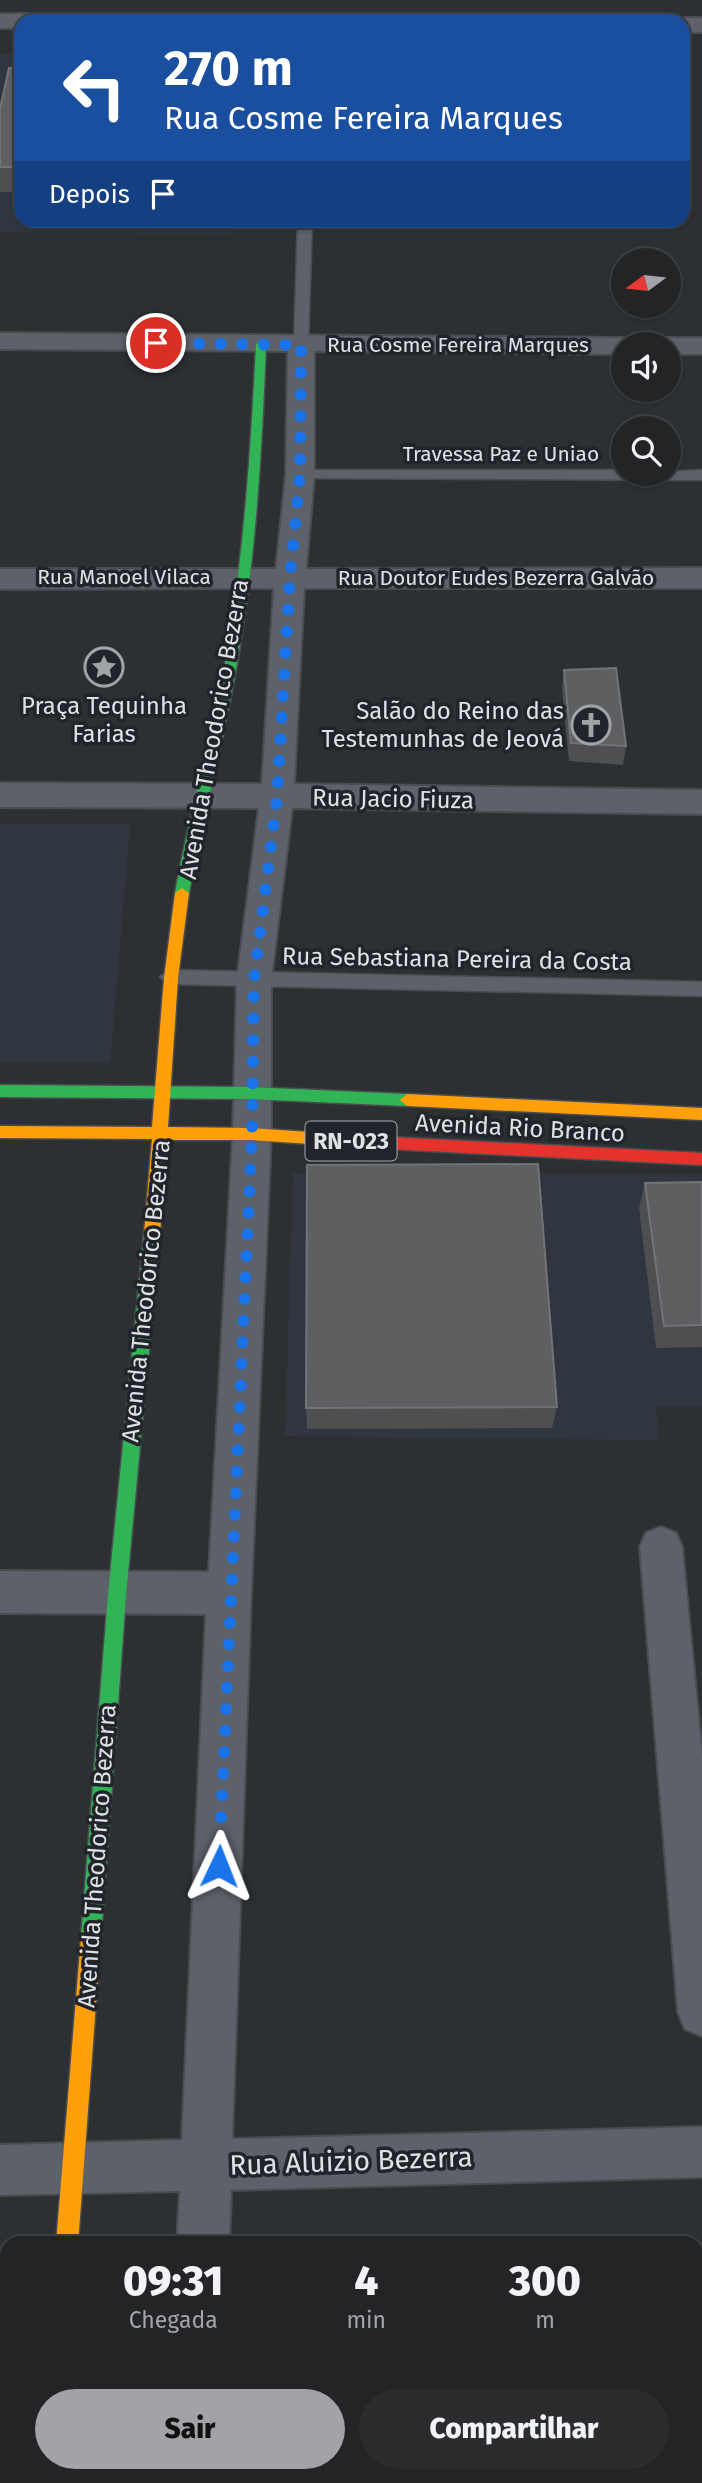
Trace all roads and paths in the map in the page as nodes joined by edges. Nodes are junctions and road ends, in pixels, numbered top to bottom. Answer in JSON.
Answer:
{"nodes":[{"id":1,"x":305,"y":228,"type":"edge"},
{"id":2,"x":0,"y":341,"type":"edge"},
{"id":3,"x":261,"y":344,"type":"junction"},
{"id":4,"x":301,"y":345,"type":"junction"},
{"id":5,"x":611,"y":346,"type":"edge"},
{"id":6,"x":681,"y":346,"type":"edge"},
{"id":7,"x":702,"y":346,"type":"edge"},
{"id":8,"x":300,"y":475,"type":"junction"},
{"id":9,"x":702,"y":475,"type":"edge"},
{"id":10,"x":242,"y":576,"type":"junction"},
{"id":11,"x":290,"y":577,"type":"junction"},
{"id":12,"x":702,"y":578,"type":"edge"},
{"id":13,"x":0,"y":579,"type":"edge"},
{"id":14,"x":201,"y":793,"type":"junction"},
{"id":15,"x":0,"y":795,"type":"edge"},
{"id":16,"x":277,"y":798,"type":"junction"},
{"id":17,"x":702,"y":802,"type":"edge"},
{"id":18,"x":170,"y":977,"type":"junction"},
{"id":19,"x":254,"y":980,"type":"junction"},
{"id":20,"x":702,"y":989,"type":"edge"},
{"id":21,"x":0,"y":1091,"type":"edge"},
{"id":22,"x":161,"y":1093,"type":"junction"},
{"id":23,"x":250,"y":1093,"type":"junction"},
{"id":24,"x":702,"y":1114,"type":"edge"},
{"id":25,"x":0,"y":1132,"type":"edge"},
{"id":26,"x":162,"y":1133,"type":"junction"},
{"id":27,"x":252,"y":1134,"type":"junction"},
{"id":28,"x":702,"y":1159,"type":"edge"},
{"id":29,"x":661,"y":1546,"type":"dead end"},
{"id":30,"x":0,"y":1592,"type":"edge"},
{"id":31,"x":229,"y":1593,"type":"junction"},
{"id":32,"x":117,"y":1595,"type":"junction"},
{"id":33,"x":702,"y":2012,"type":"edge"},
{"id":34,"x":702,"y":2151,"type":"edge"},
{"id":35,"x":208,"y":2165,"type":"junction"},
{"id":36,"x":73,"y":2167,"type":"junction"},
{"id":37,"x":0,"y":2170,"type":"edge"},
{"id":38,"x":68,"y":2236,"type":"edge"},
{"id":39,"x":204,"y":2236,"type":"edge"}],
"edges":[{"from":1,"to":4,"type":"lane"},
{"from":2,"to":3,"type":"street","name":"Rua Cosme Fereira Marques"},
{"from":3,"to":4,"type":"street","name":"Rua Cosme Fereira Marques"},
{"from":3,"to":10,"type":"street","name":"Avenida Theodorico Bezerra"},
{"from":4,"to":5,"type":"street","name":"Rua Cosme Fereira Marques"},
{"from":4,"to":8,"type":"street","name":"Avenida Theodorico Bezerra"},
{"from":6,"to":7,"type":"street"},
{"from":8,"to":9,"type":"lane","name":"Travessa Paz e Uniao"},
{"from":8,"to":11,"type":"street","name":"Avenida Theodorico Bezerra"},
{"from":10,"to":11,"type":"street","name":"Rua Manoel Vilaca"},
{"from":10,"to":13,"type":"street","name":"Rua Manoel Vilaca"},
{"from":10,"to":14,"type":"street","name":"Avenida Theodorico Bezerra"},
{"from":11,"to":12,"type":"street","name":"Rua Doutor Eudes Bezerra Galvão"},
{"from":11,"to":16,"type":"street","name":"Avenida Theodorico Bezerra"},
{"from":14,"to":15,"type":"street","name":"Rua Jacio Fiuza"},
{"from":14,"to":16,"type":"street","name":"Rua Jacio Fiuza"},
{"from":14,"to":18,"type":"street","name":"Avenida Theodorico Bezerra"},
{"from":16,"to":17,"type":"street","name":"Rua Jacio Fiuza"},
{"from":16,"to":19,"type":"street","name":"Avenida Theodorico Bezerra"},
{"from":18,"to":19,"type":"lane","name":"Rua Sebastiana Pereira da Costa"},
{"from":18,"to":22,"type":"street","name":"Avenida Theodorico Bezerra"},
{"from":19,"to":20,"type":"lane","name":"Rua Sebastiana Pereira da Costa"},
{"from":19,"to":23,"type":"street","name":"Avenida Theodorico Bezerra"},
{"from":21,"to":22,"type":"street","name":"Avenida Rio Branco","number":"RN-023"},
{"from":22,"to":23,"type":"street","name":"Avenida Rio Branco","number":"RN-023"},
{"from":22,"to":26,"type":"street","name":"Avenida Theodorico Bezerra"},
{"from":23,"to":24,"type":"street","name":"Avenida Rio Branco","number":"RN-023"},
{"from":23,"to":27,"type":"street","name":"Avenida Theodorico Bezerra"},
{"from":25,"to":26,"type":"street","name":"Avenida Rio Branco","number":"RN-023"},
{"from":26,"to":27,"type":"street","name":"Avenida Rio Branco","number":"RN-023"},
{"from":26,"to":32,"type":"street","name":"Avenida Theodorico Bezerra"},
{"from":27,"to":28,"type":"street","name":"Avenida Rio Branco","number":"RN-023"},
{"from":27,"to":31,"type":"street","name":"Avenida Theodorico Bezerra"},
{"from":29,"to":33,"type":"street"},
{"from":30,"to":32,"type":"street"},
{"from":31,"to":32,"type":"street"},
{"from":31,"to":35,"type":"street","name":"Avenida Theodorico Bezerra"},
{"from":32,"to":36,"type":"street","name":"Avenida Theodorico Bezerra"},
{"from":34,"to":35,"type":"street","name":"Rua Aluizio Bezerra"},
{"from":35,"to":36,"type":"street","name":"Rua Aluizio Bezerra"},
{"from":35,"to":39,"type":"street","name":"Avenida Theodorico Bezerra"},
{"from":36,"to":37,"type":"street","name":"Rua Aluizio Bezerra"},
{"from":36,"to":38,"type":"street","name":"Avenida Theodorico Bezerra"}]}
